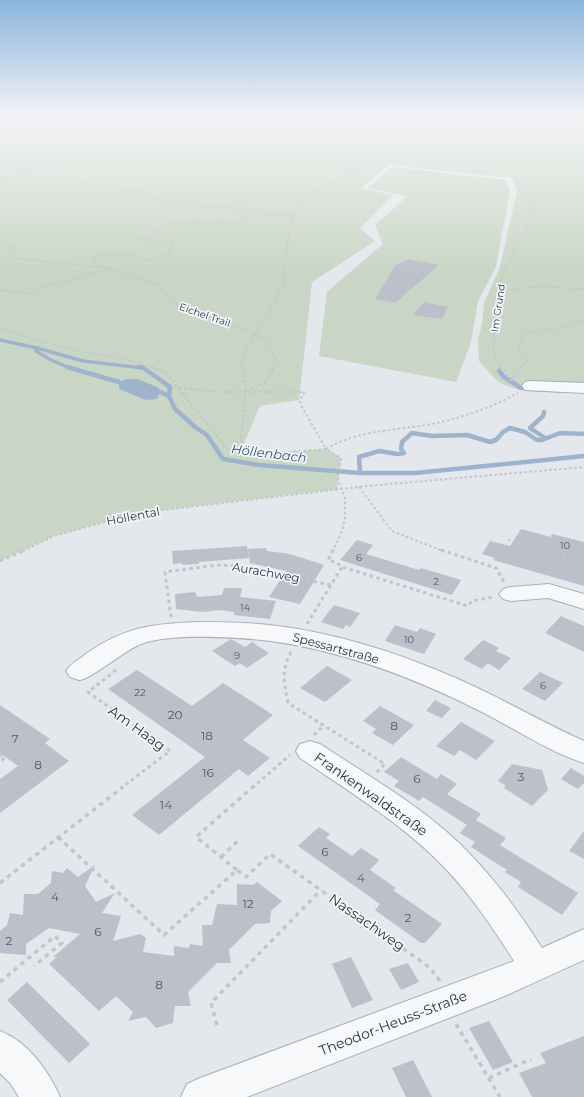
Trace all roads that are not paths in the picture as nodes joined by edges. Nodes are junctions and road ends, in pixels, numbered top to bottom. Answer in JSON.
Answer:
{"nodes":[{"id":1,"x":531,"y":386,"type":"road end"},
{"id":2,"x":584,"y":388,"type":"edge"},
{"id":3,"x":511,"y":594,"type":"road end"},
{"id":4,"x":584,"y":602,"type":"edge"},
{"id":5,"x":79,"y":671,"type":"dead end"},
{"id":6,"x":310,"y":742,"type":"road end"},
{"id":7,"x":584,"y":753,"type":"edge"},
{"id":8,"x":584,"y":944,"type":"edge"},
{"id":9,"x":536,"y":967,"type":"junction"},
{"id":10,"x":0,"y":1048,"type":"edge"},
{"id":11,"x":41,"y":1097,"type":"edge"},
{"id":12,"x":200,"y":1097,"type":"edge"}],
"edges":[{"from":1,"to":2,"type":"street"},
{"from":3,"to":4,"type":"street"},
{"from":5,"to":7,"type":"street","name":"Spessartstraße"},
{"from":6,"to":9,"type":"street","name":"Frankenwaldstraße"},
{"from":8,"to":9,"type":"street","name":"Theodor-Heuss-Straße"},
{"from":9,"to":12,"type":"street","name":"Theodor-Heuss-Straße"},
{"from":10,"to":11,"type":"street"}]}
